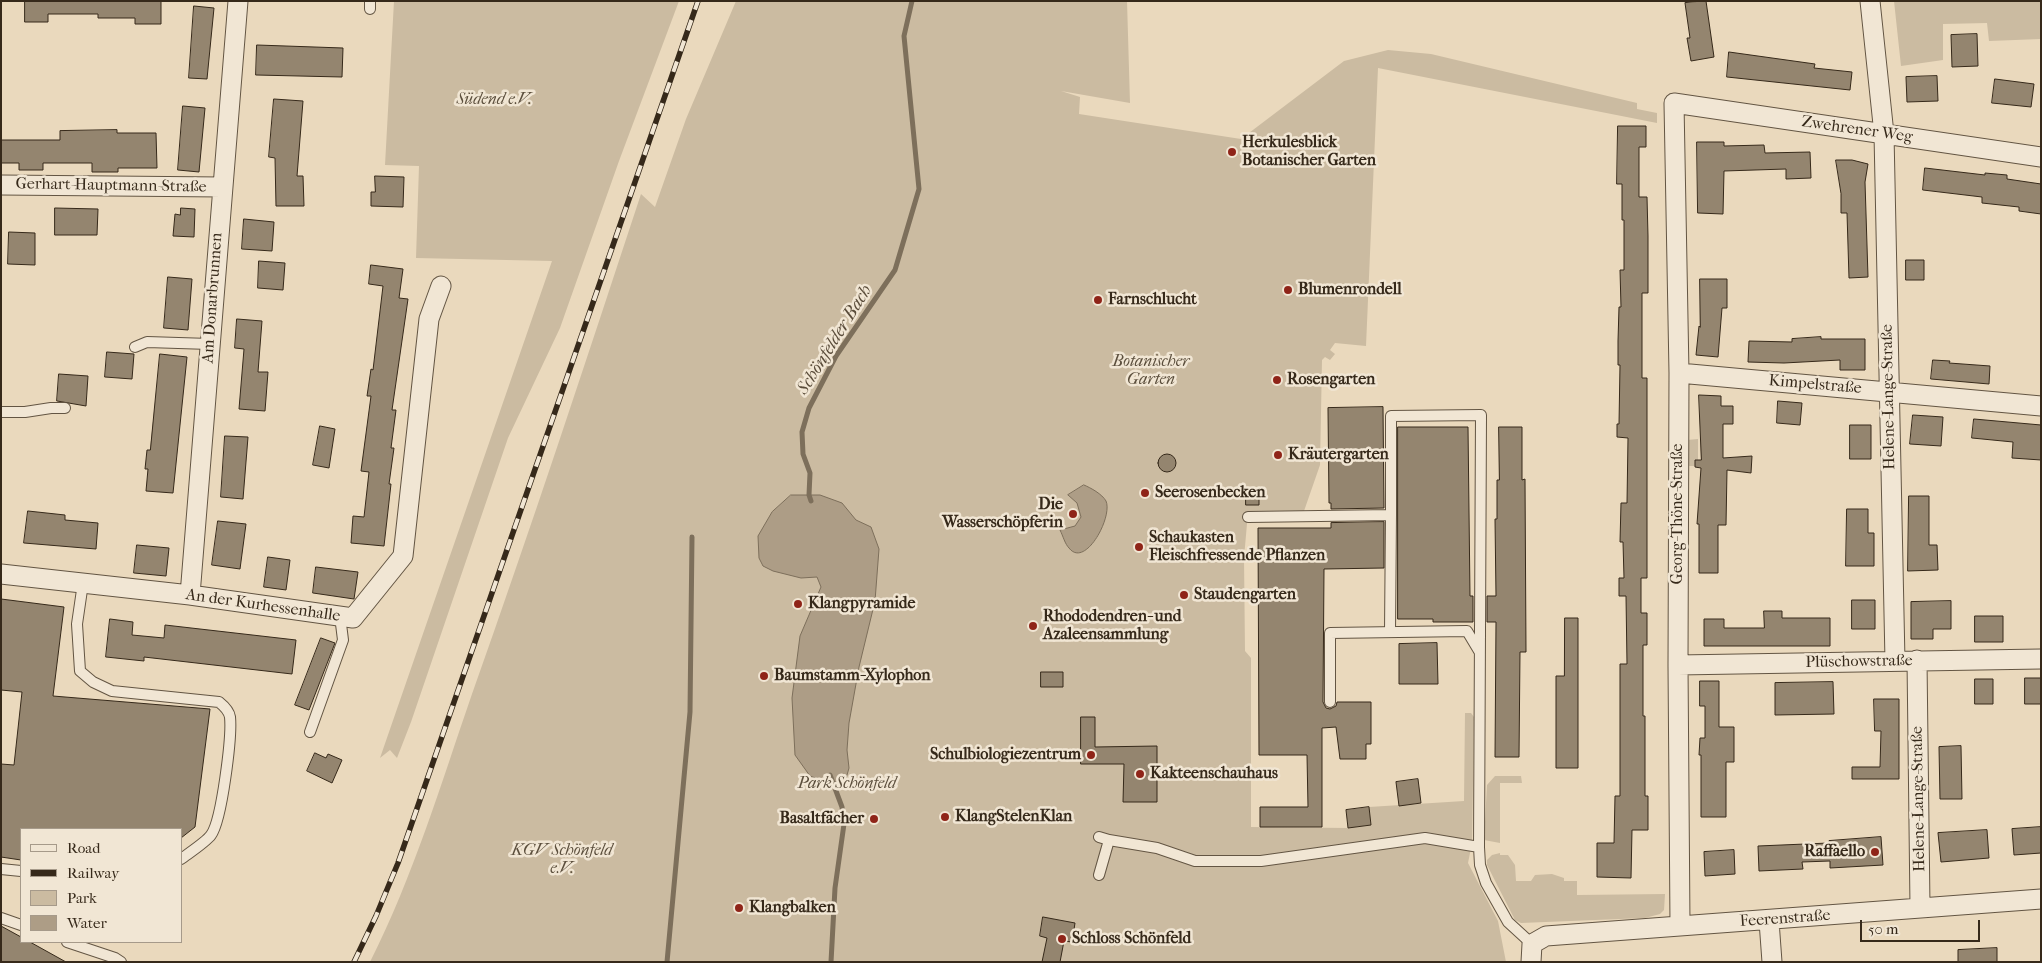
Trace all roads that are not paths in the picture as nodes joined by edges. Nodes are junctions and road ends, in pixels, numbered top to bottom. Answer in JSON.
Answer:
{"nodes":[{"id":1,"x":238,"y":1,"type":"edge"},
{"id":2,"x":1870,"y":1,"type":"edge"},
{"id":3,"x":1674,"y":103,"type":"joint"},
{"id":4,"x":1884,"y":134,"type":"junction"},
{"id":5,"x":2041,"y":157,"type":"edge"},
{"id":6,"x":1,"y":185,"type":"edge"},
{"id":7,"x":222,"y":187,"type":"junction"},
{"id":8,"x":441,"y":286,"type":"dead end"},
{"id":9,"x":210,"y":344,"type":"junction"},
{"id":10,"x":135,"y":348,"type":"dead end"},
{"id":11,"x":1679,"y":373,"type":"junction"},
{"id":12,"x":1889,"y":392,"type":"junction"},
{"id":13,"x":2041,"y":406,"type":"edge"},
{"id":14,"x":65,"y":408,"type":"dead end"},
{"id":15,"x":1,"y":412,"type":"edge"},
{"id":16,"x":1391,"y":515,"type":"junction"},
{"id":17,"x":1248,"y":517,"type":"dead end"},
{"id":18,"x":1,"y":574,"type":"edge"},
{"id":19,"x":83,"y":583,"type":"junction"},
{"id":20,"x":190,"y":595,"type":"junction"},
{"id":21,"x":340,"y":616,"type":"junction"},
{"id":22,"x":1390,"y":631,"type":"junction"},
{"id":23,"x":1479,"y":652,"type":"junction"},
{"id":24,"x":2041,"y":659,"type":"edge"},
{"id":25,"x":1917,"y":660,"type":"junction"},
{"id":26,"x":1895,"y":661,"type":"junction"},
{"id":27,"x":1678,"y":665,"type":"junction"},
{"id":28,"x":1330,"y":702,"type":"dead end"},
{"id":29,"x":310,"y":732,"type":"dead end"},
{"id":30,"x":1099,"y":836,"type":"dead end"},
{"id":31,"x":1109,"y":840,"type":"junction"},
{"id":32,"x":1479,"y":848,"type":"junction"},
{"id":33,"x":182,"y":858,"type":"edge"},
{"id":34,"x":1,"y":870,"type":"edge"},
{"id":35,"x":20,"y":870,"type":"edge"},
{"id":36,"x":1099,"y":875,"type":"dead end"},
{"id":37,"x":2041,"y":899,"type":"edge"},
{"id":38,"x":1920,"y":907,"type":"junction"},
{"id":39,"x":1,"y":918,"type":"edge"},
{"id":40,"x":1769,"y":921,"type":"junction"},
{"id":41,"x":20,"y":925,"type":"edge"},
{"id":42,"x":1680,"y":925,"type":"junction"},
{"id":43,"x":70,"y":943,"type":"edge"},
{"id":44,"x":1531,"y":953,"type":"edge"},
{"id":45,"x":122,"y":962,"type":"edge"},
{"id":46,"x":1772,"y":962,"type":"edge"}],
"edges":[{"from":1,"to":7,"type":"street","name":"Am Donarbrunnen"},
{"from":2,"to":4,"type":"street","name":"Helene-Lange-Straße"},
{"from":3,"to":4,"type":"street","name":"Zwehrener Weg"},
{"from":3,"to":11,"type":"street","name":"Georg-Thöne-Straße"},
{"from":4,"to":5,"type":"street","name":"Zwehrener Weg"},
{"from":4,"to":12,"type":"street","name":"Helene-Lange-Straße"},
{"from":6,"to":7,"type":"street","name":"Gerhart-Hauptmann-Straße"},
{"from":7,"to":9,"type":"street","name":"Am Donarbrunnen"},
{"from":8,"to":21,"type":"street","name":"An der Kurhessenhalle"},
{"from":9,"to":10,"type":"lane"},
{"from":9,"to":20,"type":"street","name":"Am Donarbrunnen"},
{"from":11,"to":12,"type":"street","name":"Kimpelstraße"},
{"from":11,"to":27,"type":"street","name":"Georg-Thöne-Straße"},
{"from":12,"to":13,"type":"street","name":"Kimpelstraße"},
{"from":12,"to":26,"type":"street","name":"Helene-Lange-Straße"},
{"from":14,"to":15,"type":"lane"},
{"from":16,"to":17,"type":"lane"},
{"from":16,"to":22,"type":"lane"},
{"from":16,"to":23,"type":"lane"},
{"from":18,"to":19,"type":"street","name":"An der Kurhessenhalle"},
{"from":19,"to":20,"type":"street","name":"An der Kurhessenhalle"},
{"from":19,"to":33,"type":"lane"},
{"from":20,"to":21,"type":"street","name":"An der Kurhessenhalle"},
{"from":21,"to":29,"type":"lane"},
{"from":22,"to":23,"type":"lane"},
{"from":22,"to":28,"type":"lane"},
{"from":23,"to":32,"type":"lane"},
{"from":24,"to":25,"type":"street","name":"Plüschowstraße"},
{"from":25,"to":26,"type":"street","name":"Plüschowstraße"},
{"from":25,"to":38,"type":"street","name":"Helene-Lange-Straße"},
{"from":26,"to":27,"type":"street","name":"Plüschowstraße"},
{"from":27,"to":42,"type":"street","name":"Georg-Thöne-Straße"},
{"from":30,"to":31,"type":"lane"},
{"from":31,"to":32,"type":"lane"},
{"from":31,"to":36,"type":"lane"},
{"from":32,"to":44,"type":"lane"},
{"from":34,"to":35,"type":"lane"},
{"from":37,"to":38,"type":"street","name":"Feerenstraße"},
{"from":38,"to":40,"type":"street","name":"Feerenstraße"},
{"from":39,"to":41,"type":"lane"},
{"from":40,"to":42,"type":"street","name":"Feerenstraße"},
{"from":40,"to":46,"type":"street"},
{"from":42,"to":44,"type":"street","name":"Feerenstraße"},
{"from":43,"to":45,"type":"lane"}]}
